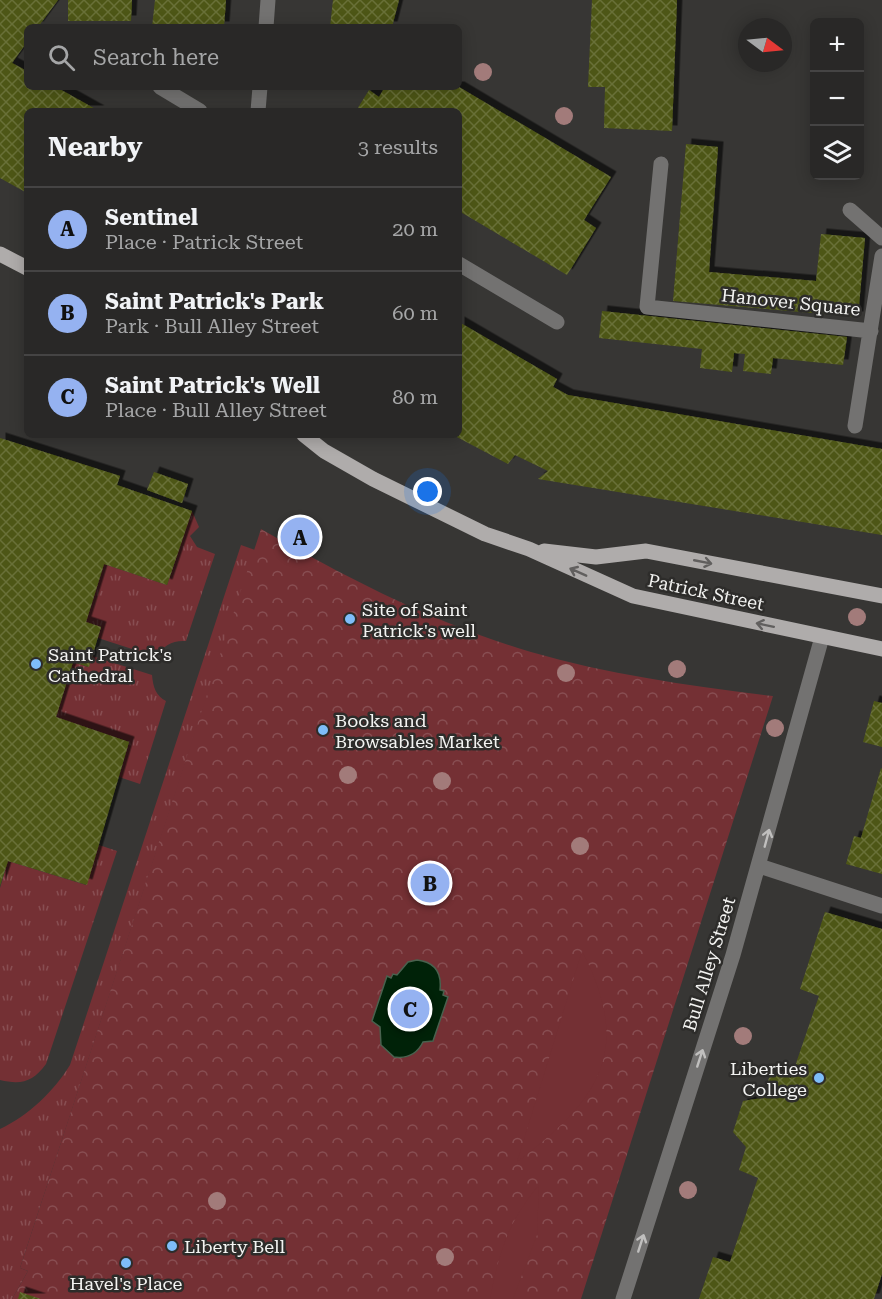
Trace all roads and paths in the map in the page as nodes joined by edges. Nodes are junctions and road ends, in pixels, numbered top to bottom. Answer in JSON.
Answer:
{"nodes":[{"id":1,"x":268,"y":0,"type":"edge"},
{"id":2,"x":266,"y":24,"type":"edge"},
{"id":3,"x":165,"y":90,"type":"edge"},
{"id":4,"x":260,"y":90,"type":"edge"},
{"id":5,"x":195,"y":108,"type":"edge"},
{"id":6,"x":258,"y":108,"type":"edge"},
{"id":7,"x":661,"y":164,"type":"dead end"},
{"id":8,"x":850,"y":210,"type":"dead end"},
{"id":9,"x":882,"y":238,"type":"edge"},
{"id":10,"x":0,"y":254,"type":"edge"},
{"id":11,"x":882,"y":256,"type":"edge"},
{"id":12,"x":24,"y":266,"type":"edge"},
{"id":13,"x":462,"y":266,"type":"edge"},
{"id":14,"x":880,"y":279,"type":"edge"},
{"id":15,"x":557,"y":322,"type":"dead end"},
{"id":16,"x":871,"y":331,"type":"junction"},
{"id":17,"x":855,"y":426,"type":"dead end"},
{"id":18,"x":308,"y":438,"type":"edge"},
{"id":19,"x":529,"y":549,"type":"junction"},
{"id":20,"x":882,"y":596,"type":"edge"},
{"id":21,"x":822,"y":637,"type":"junction"},
{"id":22,"x":882,"y":649,"type":"edge"},
{"id":23,"x":759,"y":866,"type":"junction"},
{"id":24,"x":882,"y":906,"type":"edge"},
{"id":25,"x":623,"y":1299,"type":"edge"}],
"edges":[{"from":1,"to":2,"type":"street"},
{"from":3,"to":5,"type":"street"},
{"from":4,"to":6,"type":"street"},
{"from":7,"to":16,"type":"street","name":"Hanover Square"},
{"from":8,"to":9,"type":"street"},
{"from":10,"to":12,"type":"main road"},
{"from":11,"to":14,"type":"street"},
{"from":13,"to":15,"type":"street"},
{"from":14,"to":16,"type":"street"},
{"from":16,"to":17,"type":"street"},
{"from":18,"to":19,"type":"main road","name":"Patrick Street"},
{"from":19,"to":20,"type":"main road","name":"Patrick Street","one_way":true},
{"from":21,"to":19,"type":"main road","name":"Patrick Street","one_way":true},
{"from":21,"to":22,"type":"main road","name":"Patrick Street"},
{"from":23,"to":21,"type":"street","name":"Bull Alley Street","one_way":true},
{"from":23,"to":24,"type":"street"},
{"from":25,"to":23,"type":"street","name":"Bull Alley Street","one_way":true}]}
